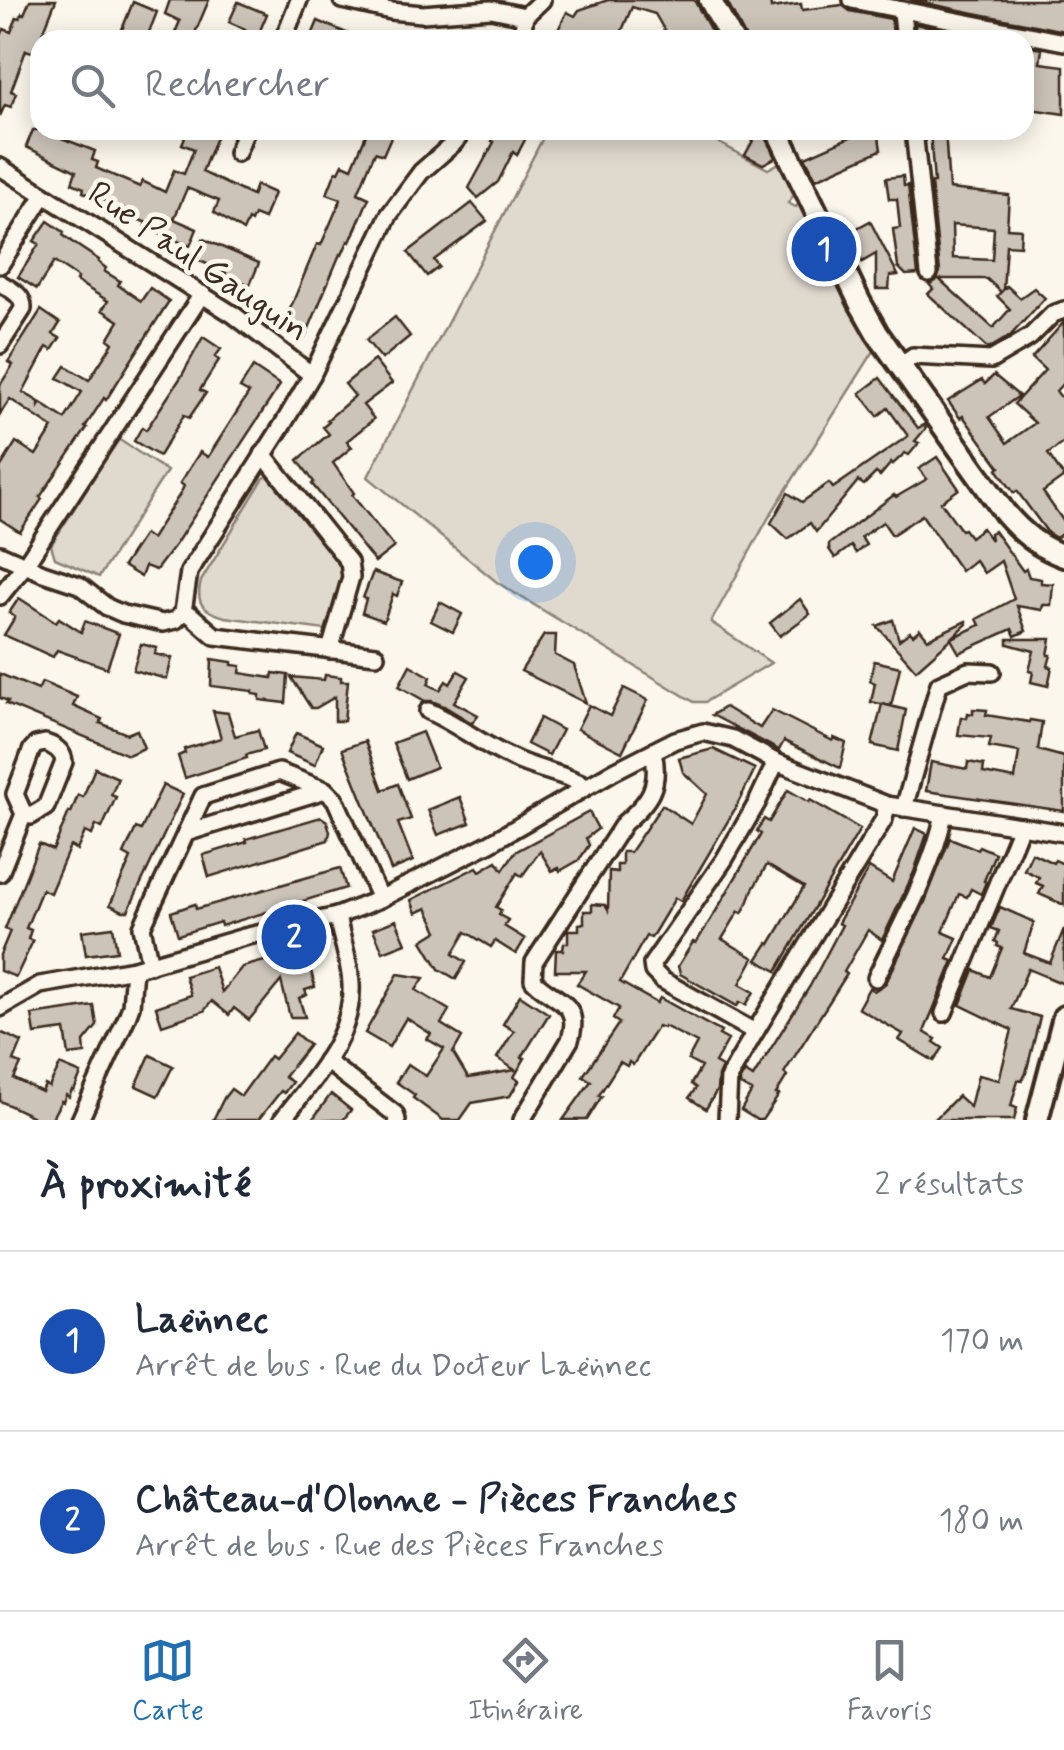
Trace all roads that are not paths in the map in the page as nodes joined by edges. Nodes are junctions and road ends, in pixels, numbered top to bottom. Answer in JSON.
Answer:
{"nodes":[{"id":1,"x":299,"y":0,"type":"edge"},
{"id":2,"x":342,"y":0,"type":"edge"},
{"id":3,"x":542,"y":0,"type":"edge"},
{"id":4,"x":710,"y":0,"type":"edge"},
{"id":5,"x":852,"y":0,"type":"edge"},
{"id":6,"x":902,"y":12,"type":"junction"},
{"id":7,"x":525,"y":16,"type":"junction"},
{"id":8,"x":287,"y":30,"type":"edge"},
{"id":9,"x":522,"y":30,"type":"edge"},
{"id":10,"x":726,"y":30,"type":"edge"},
{"id":11,"x":904,"y":30,"type":"edge"},
{"id":12,"x":999,"y":30,"type":"edge"},
{"id":13,"x":1034,"y":36,"type":"edge"},
{"id":14,"x":1064,"y":42,"type":"edge"},
{"id":15,"x":242,"y":140,"type":"edge"},
{"id":16,"x":457,"y":140,"type":"edge"},
{"id":17,"x":783,"y":140,"type":"edge"},
{"id":18,"x":915,"y":140,"type":"edge"},
{"id":19,"x":237,"y":153,"type":"dead end"},
{"id":20,"x":0,"y":167,"type":"edge"},
{"id":21,"x":44,"y":195,"type":"junction"},
{"id":22,"x":0,"y":265,"type":"edge"},
{"id":23,"x":929,"y":272,"type":"dead end"},
{"id":24,"x":0,"y":282,"type":"edge"},
{"id":25,"x":202,"y":294,"type":"junction"},
{"id":26,"x":1064,"y":310,"type":"edge"},
{"id":27,"x":0,"y":345,"type":"edge"},
{"id":28,"x":899,"y":366,"type":"junction"},
{"id":29,"x":312,"y":375,"type":"junction"},
{"id":30,"x":263,"y":454,"type":"junction"},
{"id":31,"x":0,"y":554,"type":"edge"},
{"id":32,"x":1064,"y":556,"type":"edge"},
{"id":33,"x":24,"y":565,"type":"junction"},
{"id":34,"x":0,"y":596,"type":"edge"},
{"id":35,"x":183,"y":612,"type":"junction"},
{"id":36,"x":330,"y":650,"type":"junction"},
{"id":37,"x":376,"y":655,"type":"dead end"},
{"id":38,"x":992,"y":672,"type":"dead end"},
{"id":39,"x":428,"y":711,"type":"dead end"},
{"id":40,"x":653,"y":752,"type":"junction"},
{"id":41,"x":776,"y":762,"type":"junction"},
{"id":42,"x":587,"y":786,"type":"junction"},
{"id":43,"x":324,"y":790,"type":"junction"},
{"id":44,"x":887,"y":805,"type":"junction"},
{"id":45,"x":904,"y":808,"type":"junction"},
{"id":46,"x":24,"y":814,"type":"dead end"},
{"id":47,"x":944,"y":814,"type":"junction"},
{"id":48,"x":1021,"y":826,"type":"junction"},
{"id":49,"x":186,"y":833,"type":"junction"},
{"id":50,"x":1064,"y":833,"type":"edge"},
{"id":51,"x":0,"y":873,"type":"edge"},
{"id":52,"x":380,"y":899,"type":"junction"},
{"id":53,"x":336,"y":916,"type":"junction"},
{"id":54,"x":142,"y":967,"type":"junction"},
{"id":55,"x":876,"y":978,"type":"dead end"},
{"id":56,"x":0,"y":1008,"type":"edge"},
{"id":57,"x":944,"y":1013,"type":"dead end"},
{"id":58,"x":1064,"y":1017,"type":"edge"},
{"id":59,"x":755,"y":1032,"type":"junction"},
{"id":60,"x":326,"y":1061,"type":"junction"},
{"id":61,"x":80,"y":1120,"type":"edge"},
{"id":62,"x":282,"y":1120,"type":"edge"},
{"id":63,"x":397,"y":1120,"type":"edge"},
{"id":64,"x":522,"y":1120,"type":"edge"},
{"id":65,"x":727,"y":1120,"type":"edge"},
{"id":66,"x":1037,"y":1120,"type":"edge"}],
"edges":[{"from":1,"to":8,"type":"street"},
{"from":2,"to":7,"type":"street"},
{"from":3,"to":7,"type":"street"},
{"from":4,"to":10,"type":"street"},
{"from":5,"to":6,"type":"street"},
{"from":6,"to":11,"type":"street"},
{"from":6,"to":12,"type":"street"},
{"from":7,"to":9,"type":"street"},
{"from":13,"to":14,"type":"street"},
{"from":15,"to":19,"type":"street"},
{"from":16,"to":29,"type":"street"},
{"from":17,"to":28,"type":"street"},
{"from":18,"to":23,"type":"street"},
{"from":20,"to":21,"type":"street","name":"Rue Paul Gauguin"},
{"from":21,"to":22,"type":"street"},
{"from":21,"to":25,"type":"street","name":"Rue Paul Gauguin"},
{"from":24,"to":27,"type":"street"},
{"from":25,"to":29,"type":"street","name":"Rue Paul Gauguin"},
{"from":25,"to":33,"type":"street"},
{"from":26,"to":28,"type":"street"},
{"from":28,"to":32,"type":"street"},
{"from":29,"to":30,"type":"street"},
{"from":30,"to":35,"type":"street"},
{"from":30,"to":36,"type":"street"},
{"from":31,"to":33,"type":"street"},
{"from":33,"to":34,"type":"street"},
{"from":33,"to":35,"type":"street"},
{"from":35,"to":36,"type":"street"},
{"from":36,"to":37,"type":"street"},
{"from":38,"to":45,"type":"street"},
{"from":39,"to":42,"type":"street"},
{"from":40,"to":41,"type":"street"},
{"from":40,"to":42,"type":"street"},
{"from":40,"to":64,"type":"street"},
{"from":41,"to":44,"type":"street"},
{"from":41,"to":59,"type":"street"},
{"from":42,"to":52,"type":"street"},
{"from":43,"to":49,"type":"street"},
{"from":43,"to":49,"type":"street"},
{"from":43,"to":52,"type":"street"},
{"from":44,"to":45,"type":"street"},
{"from":44,"to":59,"type":"street"},
{"from":45,"to":47,"type":"street"},
{"from":46,"to":51,"type":"street"},
{"from":47,"to":48,"type":"street"},
{"from":47,"to":55,"type":"street"},
{"from":48,"to":50,"type":"street"},
{"from":48,"to":57,"type":"street"},
{"from":49,"to":54,"type":"street"},
{"from":52,"to":53,"type":"street"},
{"from":53,"to":54,"type":"street"},
{"from":53,"to":60,"type":"street"},
{"from":54,"to":56,"type":"street"},
{"from":54,"to":61,"type":"street"},
{"from":58,"to":66,"type":"street"},
{"from":59,"to":65,"type":"street"},
{"from":60,"to":62,"type":"street"},
{"from":60,"to":63,"type":"street"}]}
